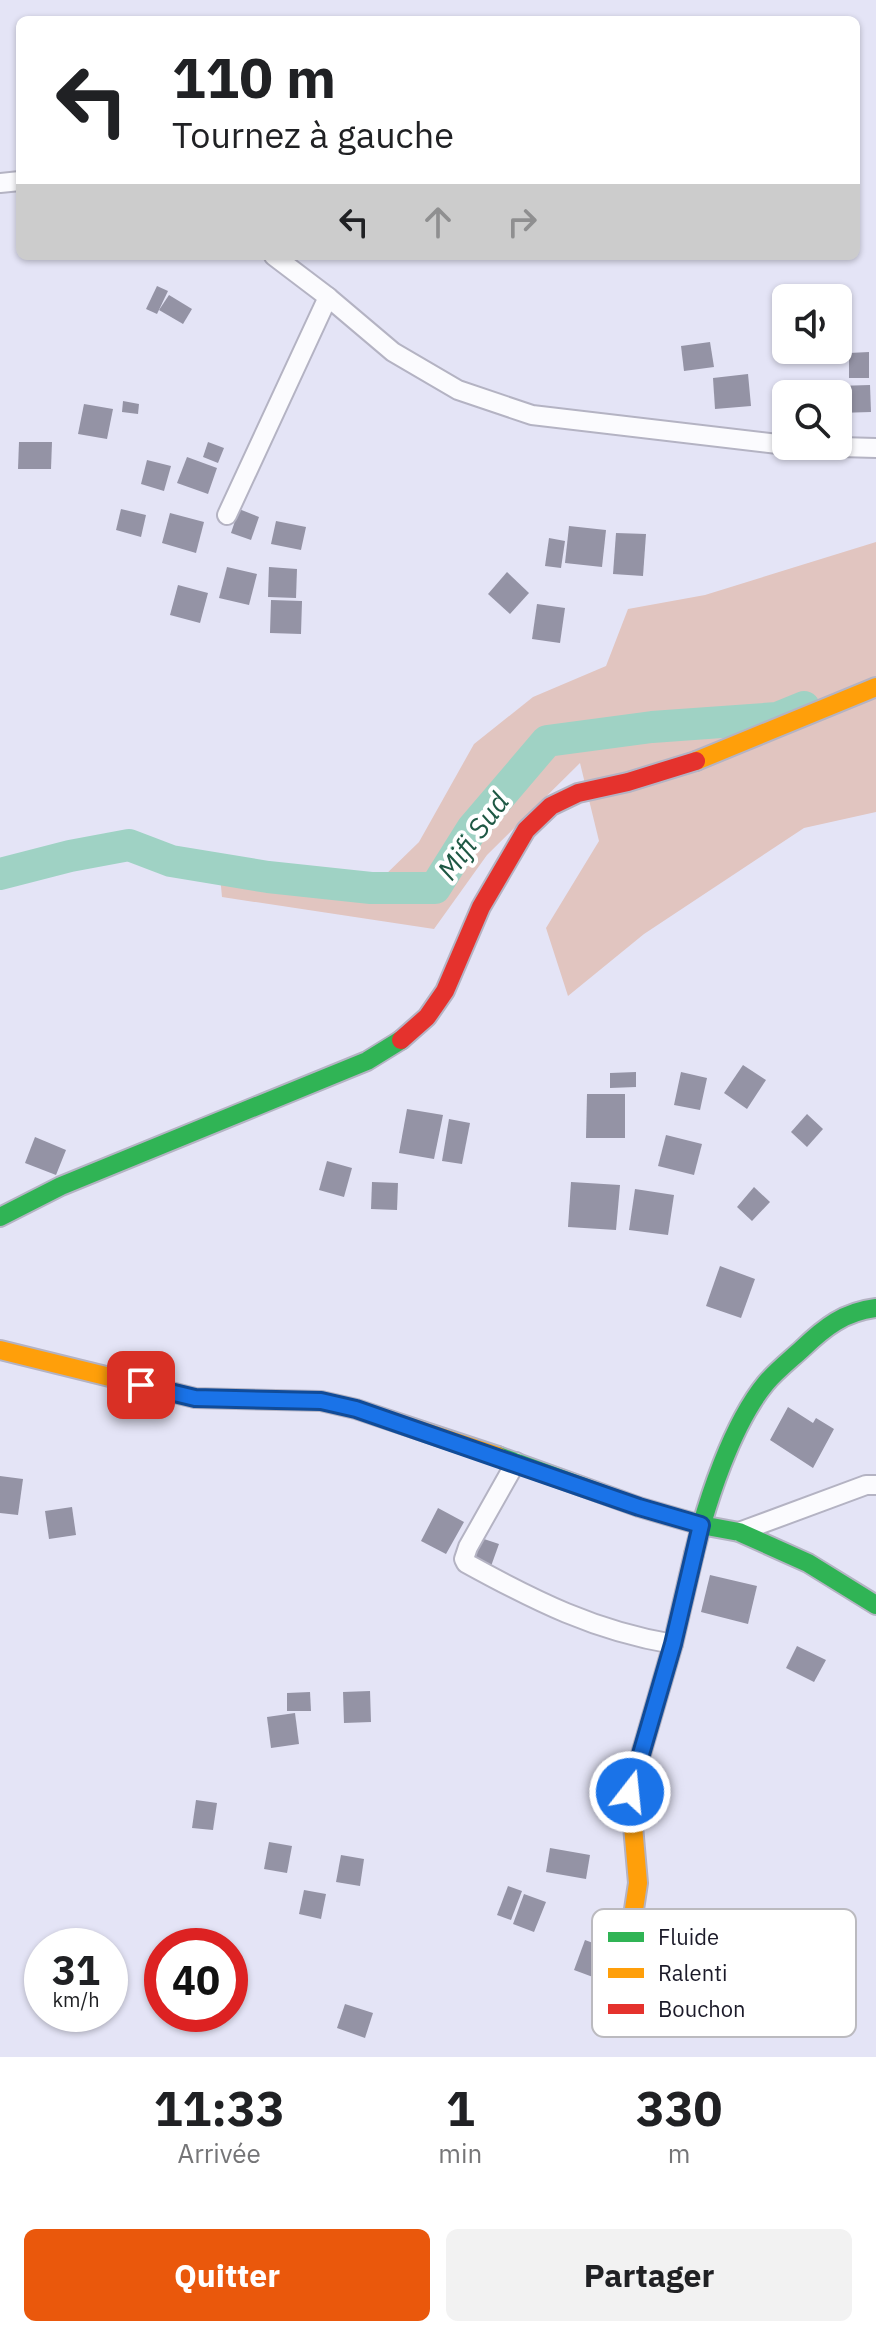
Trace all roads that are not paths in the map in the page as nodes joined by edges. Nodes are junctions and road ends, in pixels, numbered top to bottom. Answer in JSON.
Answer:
{"nodes":[{"id":1,"x":279,"y":260,"type":"edge"},
{"id":2,"x":328,"y":297,"type":"junction"},
{"id":3,"x":772,"y":443,"type":"edge"},
{"id":4,"x":852,"y":447,"type":"edge"},
{"id":5,"x":876,"y":448,"type":"edge"},
{"id":6,"x":227,"y":515,"type":"dead end"},
{"id":7,"x":876,"y":687,"type":"edge"},
{"id":8,"x":0,"y":1217,"type":"edge"},
{"id":9,"x":876,"y":1308,"type":"edge"},
{"id":10,"x":0,"y":1350,"type":"edge"},
{"id":11,"x":516,"y":1462,"type":"junction"},
{"id":12,"x":876,"y":1485,"type":"edge"},
{"id":13,"x":701,"y":1525,"type":"junction"},
{"id":14,"x":739,"y":1532,"type":"junction"},
{"id":15,"x":876,"y":1605,"type":"edge"},
{"id":16,"x":673,"y":1644,"type":"junction"},
{"id":17,"x":634,"y":1909,"type":"edge"}],
"edges":[{"from":1,"to":2,"type":"street"},
{"from":2,"to":3,"type":"street"},
{"from":2,"to":6,"type":"street"},
{"from":4,"to":5,"type":"street"},
{"from":7,"to":8,"type":"street"},
{"from":9,"to":13,"type":"street"},
{"from":10,"to":11,"type":"street"},
{"from":11,"to":13,"type":"street"},
{"from":11,"to":16,"type":"street"},
{"from":12,"to":14,"type":"street"},
{"from":13,"to":14,"type":"street"},
{"from":13,"to":16,"type":"street"},
{"from":14,"to":15,"type":"street"},
{"from":16,"to":17,"type":"street"}]}
